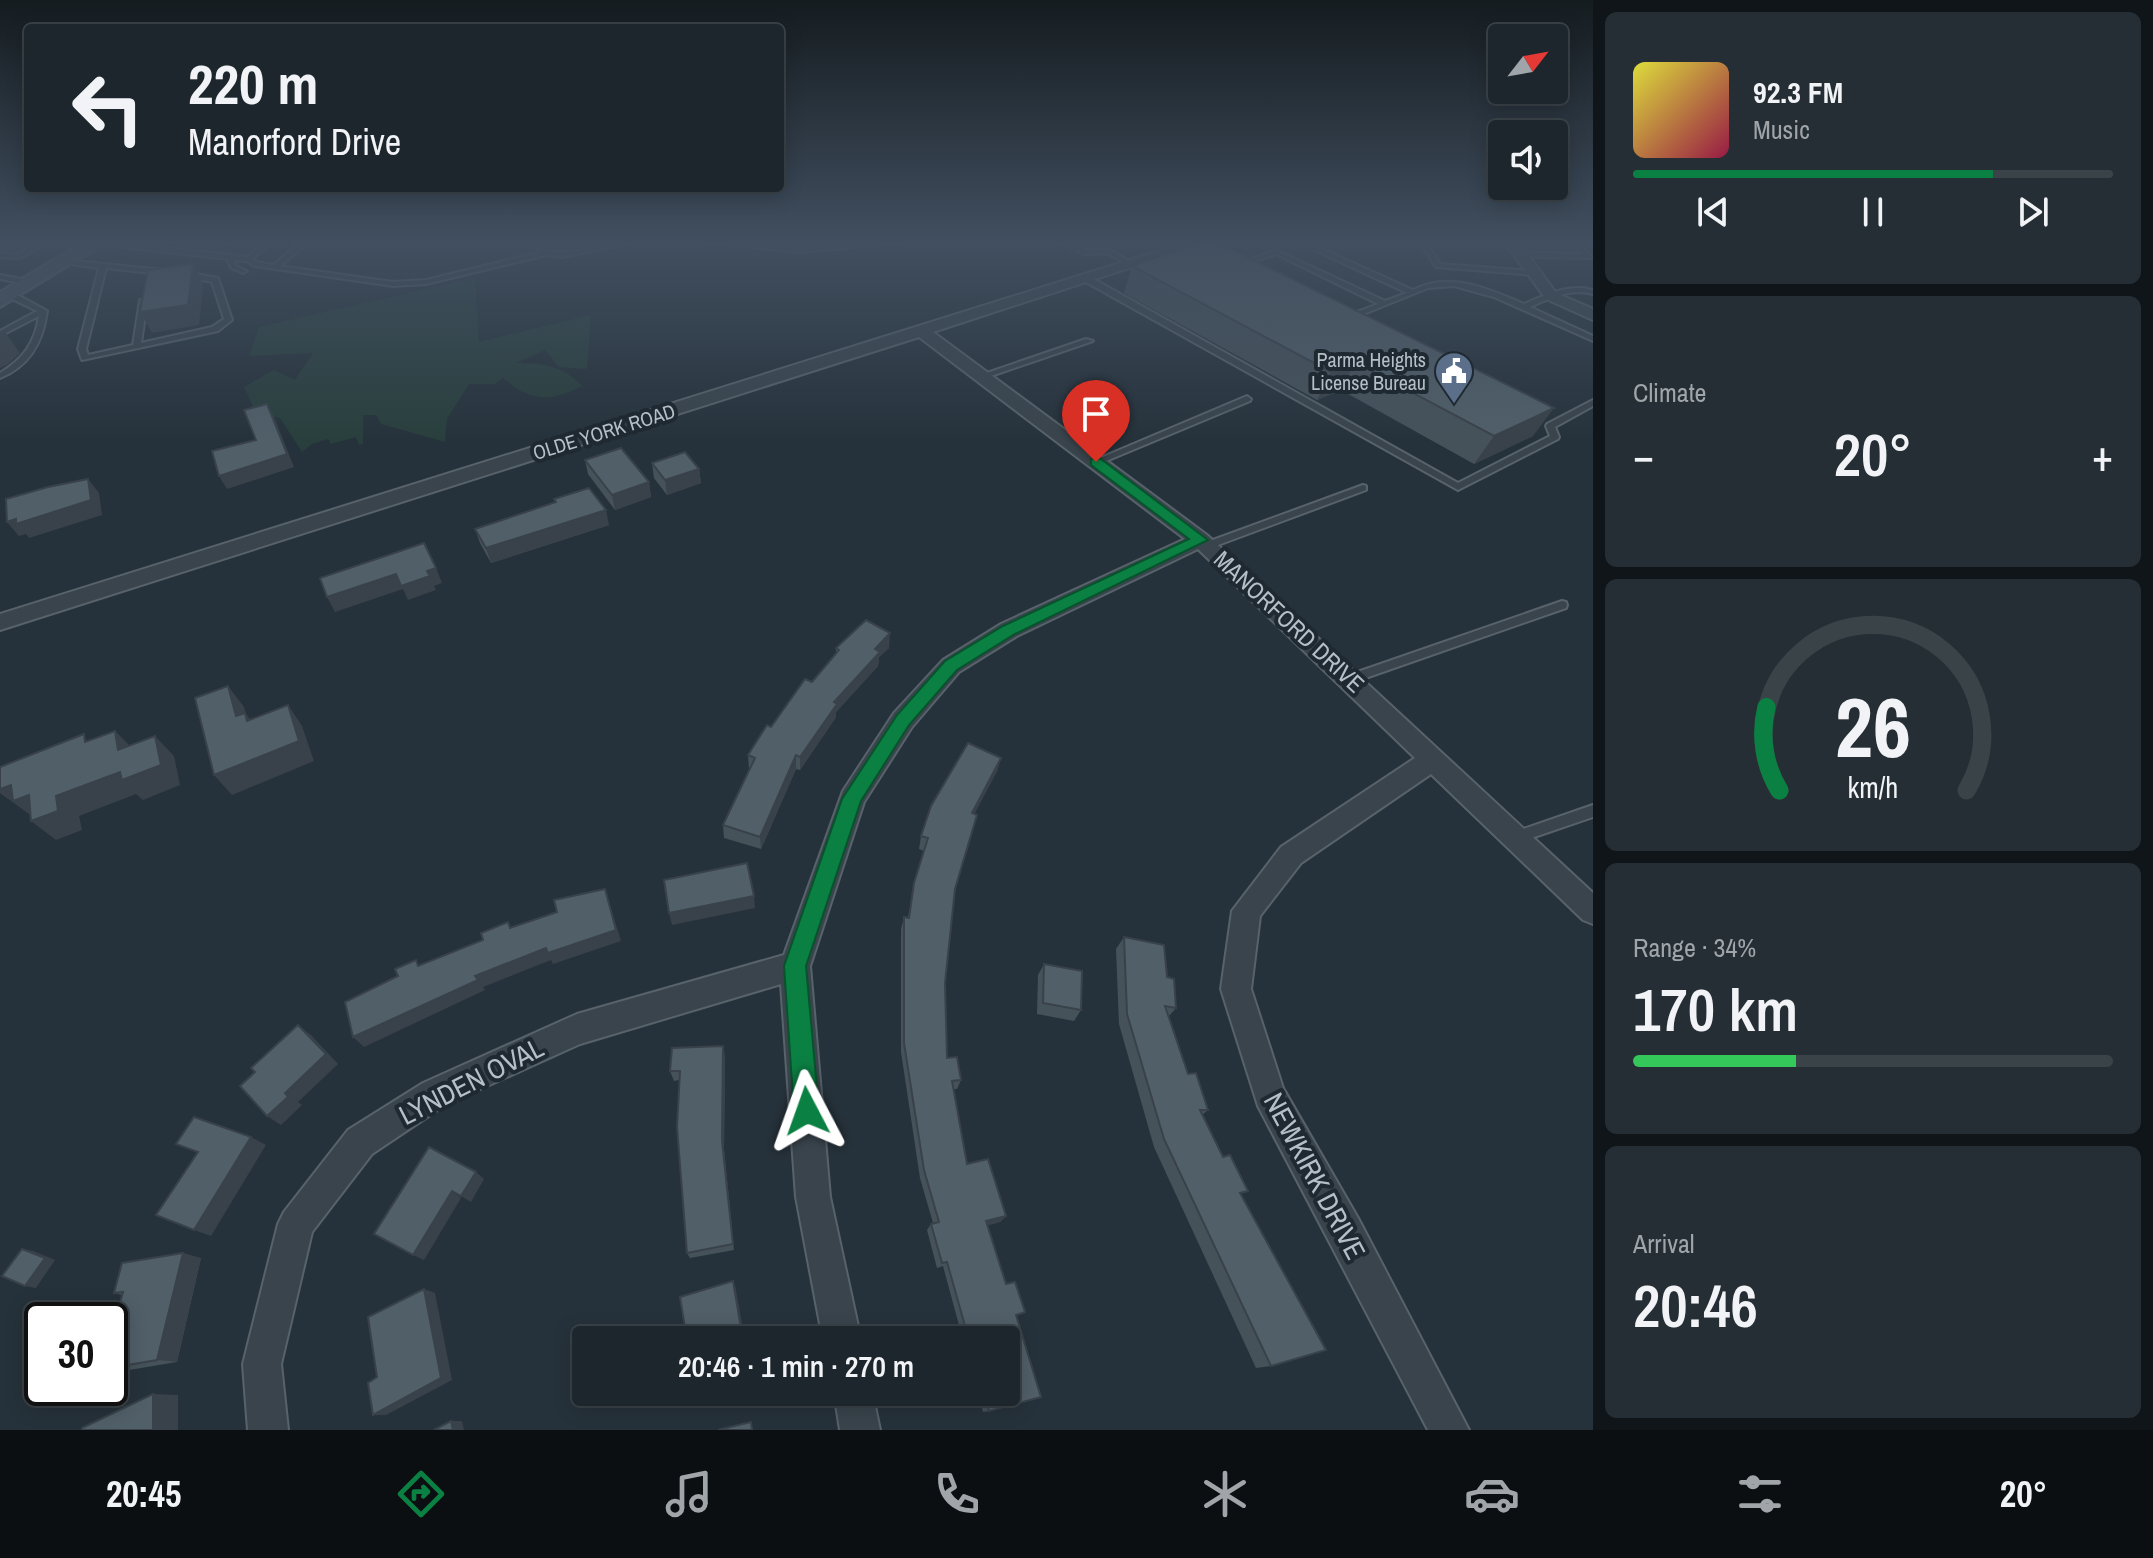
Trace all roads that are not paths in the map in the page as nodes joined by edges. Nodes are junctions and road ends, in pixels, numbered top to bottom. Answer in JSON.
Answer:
{"nodes":[{"id":1,"x":38,"y":307,"type":"edge"},
{"id":2,"x":93,"y":307,"type":"edge"},
{"id":3,"x":142,"y":307,"type":"edge"},
{"id":4,"x":224,"y":307,"type":"edge"},
{"id":5,"x":1001,"y":307,"type":"edge"},
{"id":6,"x":1136,"y":307,"type":"edge"},
{"id":7,"x":1377,"y":307,"type":"edge"},
{"id":8,"x":1524,"y":307,"type":"edge"},
{"id":9,"x":1575,"y":307,"type":"edge"},
{"id":10,"x":43,"y":311,"type":"junction"},
{"id":11,"x":1593,"y":315,"type":"edge"},
{"id":12,"x":1344,"y":320,"type":"edge"},
{"id":13,"x":923,"y":332,"type":"junction"},
{"id":14,"x":0,"y":334,"type":"edge"},
{"id":15,"x":1593,"y":339,"type":"edge"},
{"id":16,"x":1089,"y":341,"type":"dead end"},
{"id":17,"x":137,"y":346,"type":"junction"},
{"id":18,"x":0,"y":376,"type":"edge"},
{"id":19,"x":982,"y":376,"type":"junction"},
{"id":20,"x":1247,"y":399,"type":"dead end"},
{"id":21,"x":1593,"y":403,"type":"edge"},
{"id":22,"x":1550,"y":426,"type":"junction"},
{"id":23,"x":1540,"y":431,"type":"edge"},
{"id":24,"x":1096,"y":462,"type":"junction"},
{"id":25,"x":1363,"y":488,"type":"dead end"},
{"id":26,"x":1203,"y":543,"type":"junction"},
{"id":27,"x":1562,"y":605,"type":"dead end"},
{"id":28,"x":0,"y":622,"type":"edge"},
{"id":29,"x":1350,"y":679,"type":"junction"},
{"id":30,"x":1435,"y":758,"type":"junction"},
{"id":31,"x":1593,"y":811,"type":"edge"},
{"id":32,"x":1517,"y":837,"type":"junction"},
{"id":33,"x":1593,"y":911,"type":"edge"},
{"id":34,"x":795,"y":966,"type":"junction"},
{"id":35,"x":839,"y":1326,"type":"edge"},
{"id":36,"x":856,"y":1406,"type":"edge"},
{"id":37,"x":268,"y":1430,"type":"edge"},
{"id":38,"x":860,"y":1430,"type":"edge"},
{"id":39,"x":1449,"y":1430,"type":"edge"}],
"edges":[{"from":1,"to":10,"type":"lane"},
{"from":2,"to":17,"type":"lane"},
{"from":3,"to":17,"type":"lane"},
{"from":4,"to":17,"type":"lane"},
{"from":5,"to":13,"type":"street","name":"OLDE YORK ROAD"},
{"from":6,"to":22,"type":"lane"},
{"from":7,"to":12,"type":"lane"},
{"from":8,"to":15,"type":"lane"},
{"from":9,"to":11,"type":"street"},
{"from":10,"to":14,"type":"lane"},
{"from":10,"to":18,"type":"lane"},
{"from":13,"to":19,"type":"street","name":"MANORFORD DRIVE"},
{"from":13,"to":28,"type":"street","name":"OLDE YORK ROAD"},
{"from":16,"to":19,"type":"lane"},
{"from":19,"to":24,"type":"street","name":"MANORFORD DRIVE"},
{"from":20,"to":24,"type":"lane"},
{"from":21,"to":22,"type":"lane"},
{"from":22,"to":23,"type":"lane"},
{"from":24,"to":26,"type":"street","name":"MANORFORD DRIVE"},
{"from":25,"to":26,"type":"lane"},
{"from":26,"to":29,"type":"street","name":"MANORFORD DRIVE"},
{"from":26,"to":34,"type":"street"},
{"from":27,"to":29,"type":"lane"},
{"from":29,"to":30,"type":"street","name":"MANORFORD DRIVE"},
{"from":30,"to":32,"type":"street","name":"MANORFORD DRIVE"},
{"from":30,"to":39,"type":"street","name":"NEWKIRK DRIVE"},
{"from":31,"to":32,"type":"lane"},
{"from":32,"to":33,"type":"street","name":"MANORFORD DRIVE"},
{"from":34,"to":35,"type":"street"},
{"from":34,"to":37,"type":"street","name":"LYNDEN OVAL"},
{"from":36,"to":38,"type":"street"}]}
